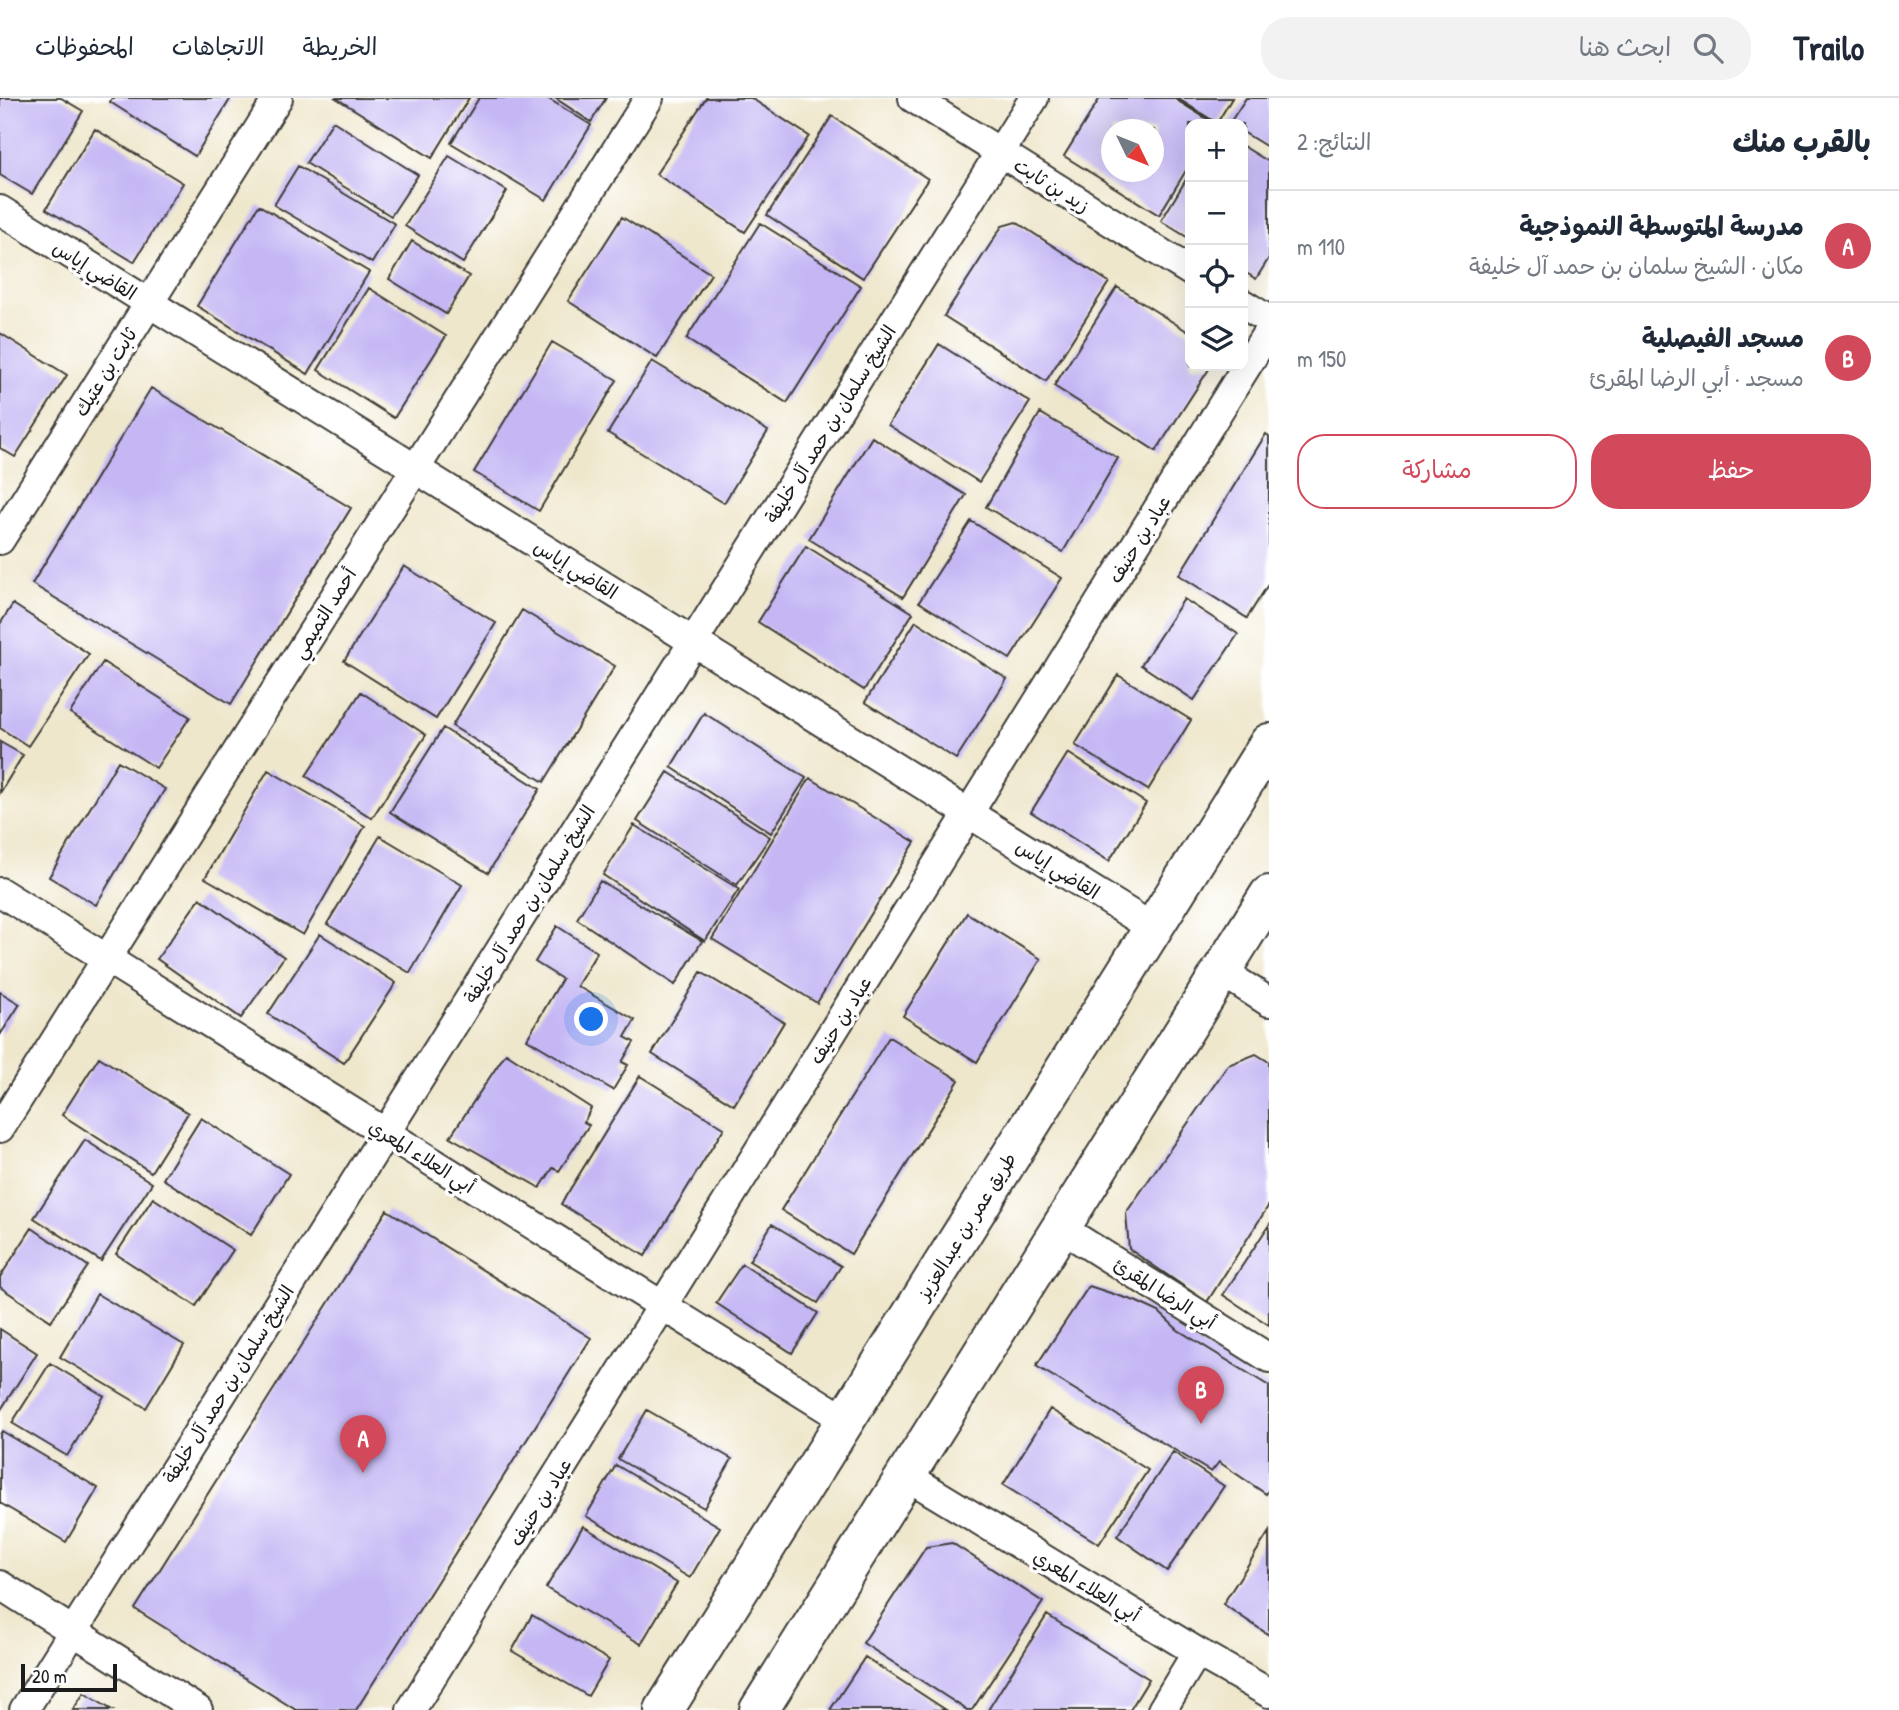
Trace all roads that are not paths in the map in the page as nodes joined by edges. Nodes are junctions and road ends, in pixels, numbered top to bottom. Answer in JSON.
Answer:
{"nodes":[{"id":1,"x":278,"y":98,"type":"edge"},
{"id":2,"x":649,"y":98,"type":"edge"},
{"id":3,"x":913,"y":98,"type":"edge"},
{"id":4,"x":1034,"y":98,"type":"edge"},
{"id":5,"x":1000,"y":153,"type":"junction"},
{"id":6,"x":0,"y":211,"type":"edge"},
{"id":7,"x":1185,"y":268,"type":"edge"},
{"id":8,"x":149,"y":303,"type":"junction"},
{"id":9,"x":1248,"y":307,"type":"edge"},
{"id":10,"x":1269,"y":320,"type":"edge"},
{"id":11,"x":1269,"y":330,"type":"edge"},
{"id":12,"x":415,"y":469,"type":"junction"},
{"id":13,"x":0,"y":540,"type":"edge"},
{"id":14,"x":693,"y":642,"type":"junction"},
{"id":15,"x":1269,"y":743,"type":"edge"},
{"id":16,"x":968,"y":813,"type":"junction"},
{"id":17,"x":0,"y":892,"type":"edge"},
{"id":18,"x":1269,"y":894,"type":"edge"},
{"id":19,"x":1153,"y":928,"type":"junction"},
{"id":20,"x":107,"y":958,"type":"junction"},
{"id":21,"x":1222,"y":971,"type":"junction"},
{"id":22,"x":1269,"y":1002,"type":"edge"},
{"id":23,"x":0,"y":1128,"type":"edge"},
{"id":24,"x":386,"y":1133,"type":"junction"},
{"id":25,"x":1061,"y":1228,"type":"junction"},
{"id":26,"x":662,"y":1306,"type":"junction"},
{"id":27,"x":1269,"y":1358,"type":"edge"},
{"id":28,"x":844,"y":1419,"type":"junction"},
{"id":29,"x":905,"y":1475,"type":"junction"},
{"id":30,"x":0,"y":1585,"type":"edge"},
{"id":31,"x":73,"y":1631,"type":"junction"},
{"id":32,"x":1197,"y":1652,"type":"junction"},
{"id":33,"x":1269,"y":1693,"type":"edge"},
{"id":34,"x":24,"y":1710,"type":"edge"},
{"id":35,"x":198,"y":1710,"type":"edge"},
{"id":36,"x":411,"y":1710,"type":"edge"},
{"id":37,"x":664,"y":1710,"type":"edge"},
{"id":38,"x":759,"y":1710,"type":"edge"},
{"id":39,"x":1162,"y":1710,"type":"edge"}],
"edges":[{"from":1,"to":8,"type":"street","name":"ثابت بن عتيك"},
{"from":2,"to":12,"type":"street","name":"أحمد التميمي"},
{"from":3,"to":5,"type":"street","name":"زيد بن ثابت"},
{"from":4,"to":5,"type":"street","name":"الشيخ سلمان بن حمد آل خليفة"},
{"from":5,"to":7,"type":"street","name":"زيد بن ثابت"},
{"from":5,"to":14,"type":"street","name":"الشيخ سلمان بن حمد آل خليفة"},
{"from":6,"to":8,"type":"street","name":"القاضي إياس"},
{"from":8,"to":12,"type":"street","name":"القاضي إياس"},
{"from":8,"to":13,"type":"street","name":"ثابت بن عتيك"},
{"from":9,"to":10,"type":"street"},
{"from":11,"to":16,"type":"street","name":"عباد بن حنيف"},
{"from":12,"to":14,"type":"street","name":"القاضي إياس"},
{"from":12,"to":20,"type":"street","name":"أحمد التميمي"},
{"from":14,"to":16,"type":"street","name":"القاضي إياس"},
{"from":14,"to":24,"type":"street","name":"الشيخ سلمان بن حمد آل خليفة"},
{"from":15,"to":19,"type":"main road","name":"طريق عمر بن عبدالعزيز"},
{"from":16,"to":19,"type":"street","name":"القاضي إياس"},
{"from":16,"to":26,"type":"street","name":"عباد بن حنيف"},
{"from":17,"to":20,"type":"street","name":"أبي العلاء المعري"},
{"from":18,"to":21,"type":"main road"},
{"from":19,"to":28,"type":"main road","name":"طريق عمر بن عبدالعزيز"},
{"from":20,"to":23,"type":"street","name":"أحمد التميمي"},
{"from":20,"to":24,"type":"street","name":"أبي العلاء المعري"},
{"from":21,"to":22,"type":"street"},
{"from":21,"to":25,"type":"main road"},
{"from":24,"to":26,"type":"street","name":"أبي العلاء المعري"},
{"from":24,"to":31,"type":"street","name":"الشيخ سلمان بن حمد آل خليفة"},
{"from":25,"to":27,"type":"street","name":"أبي الرضا المقرئ"},
{"from":25,"to":29,"type":"main road"},
{"from":26,"to":28,"type":"street","name":"أبي العلاء المعري"},
{"from":26,"to":36,"type":"street","name":"عباد بن حنيف"},
{"from":28,"to":37,"type":"main road","name":"طريق عمر بن عبدالعزيز"},
{"from":29,"to":32,"type":"street","name":"أبي العلاء المعري"},
{"from":29,"to":38,"type":"main road"},
{"from":30,"to":31,"type":"street"},
{"from":31,"to":34,"type":"street","name":"الشيخ سلمان بن حمد آل خليفة"},
{"from":31,"to":35,"type":"street"},
{"from":32,"to":33,"type":"street","name":"أبي العلاء المعري"},
{"from":32,"to":39,"type":"street"}]}
